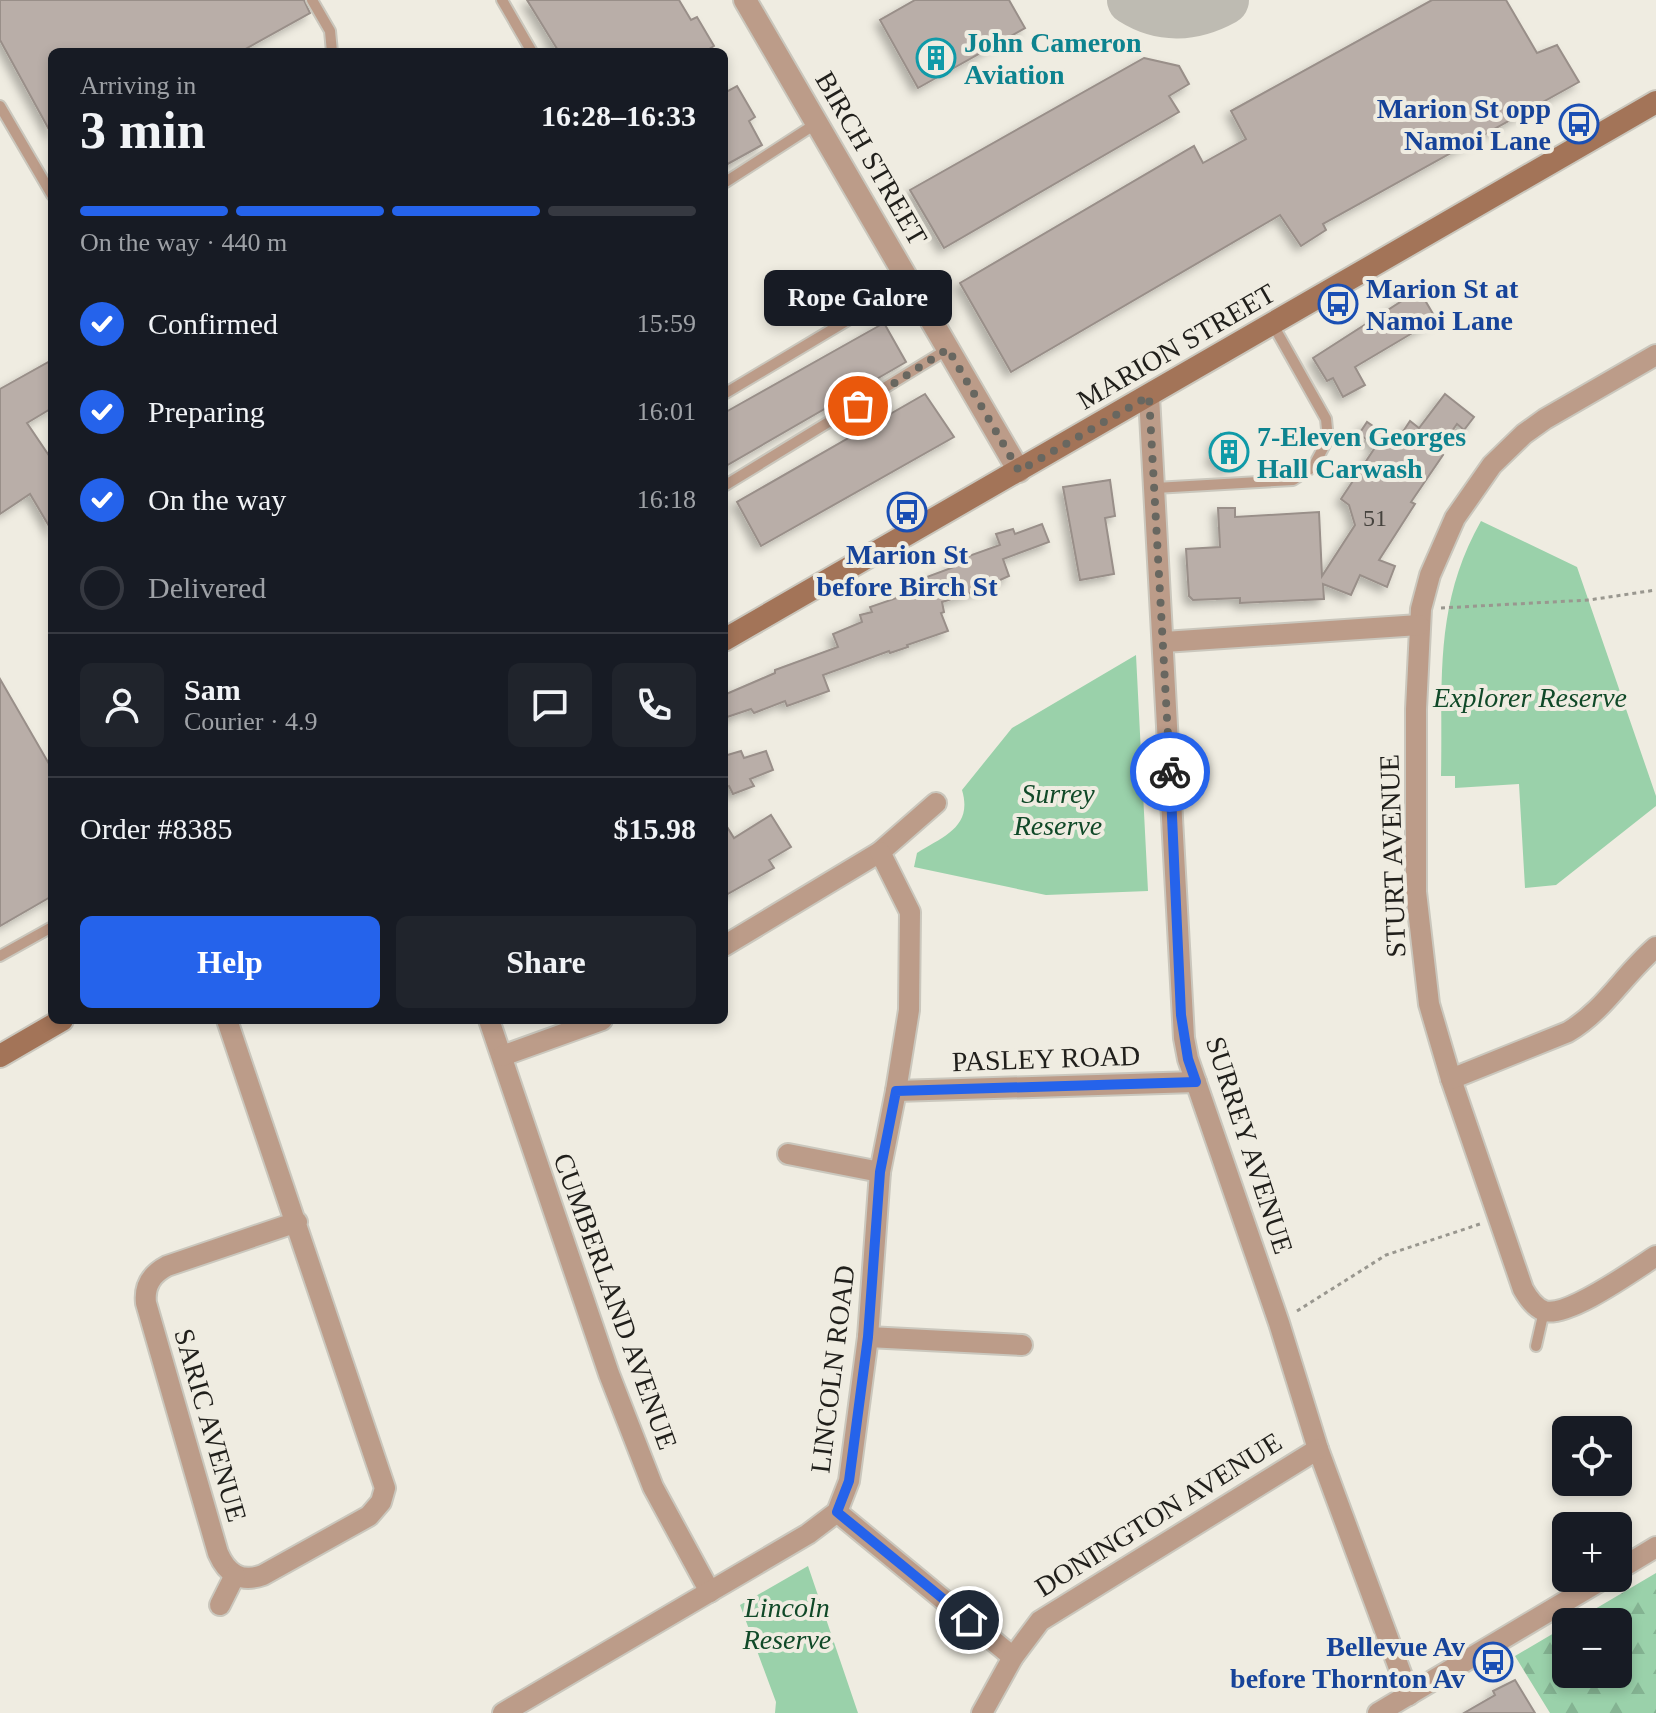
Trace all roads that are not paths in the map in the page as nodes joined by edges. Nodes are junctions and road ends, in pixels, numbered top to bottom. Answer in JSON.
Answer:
{"nodes":[{"id":1,"x":312,"y":0,"type":"edge"},
{"id":2,"x":502,"y":0,"type":"edge"},
{"id":3,"x":745,"y":0,"type":"edge"},
{"id":4,"x":332,"y":48,"type":"edge"},
{"id":5,"x":530,"y":48,"type":"edge"},
{"id":6,"x":1656,"y":102,"type":"edge"},
{"id":7,"x":0,"y":106,"type":"edge"},
{"id":8,"x":817,"y":123,"type":"junction"},
{"id":9,"x":728,"y":180,"type":"edge"},
{"id":10,"x":48,"y":188,"type":"edge"},
{"id":11,"x":910,"y":283,"type":"junction"},
{"id":12,"x":1273,"y":325,"type":"junction"},
{"id":13,"x":948,"y":349,"type":"junction"},
{"id":14,"x":1656,"y":355,"type":"edge"},
{"id":15,"x":728,"y":392,"type":"edge"},
{"id":16,"x":1149,"y":396,"type":"junction"},
{"id":17,"x":1019,"y":471,"type":"junction"},
{"id":18,"x":728,"y":484,"type":"edge"},
{"id":19,"x":1155,"y":488,"type":"junction"},
{"id":20,"x":1420,"y":617,"type":"junction"},
{"id":21,"x":728,"y":638,"type":"edge"},
{"id":22,"x":1164,"y":642,"type":"junction"},
{"id":23,"x":936,"y":803,"type":"dead end"},
{"id":24,"x":880,"y":852,"type":"junction"},
{"id":25,"x":48,"y":929,"type":"edge"},
{"id":26,"x":728,"y":944,"type":"edge"},
{"id":27,"x":1656,"y":947,"type":"edge"},
{"id":28,"x":0,"y":956,"type":"edge"},
{"id":29,"x":55,"y":1024,"type":"edge"},
{"id":30,"x":228,"y":1024,"type":"edge"},
{"id":31,"x":490,"y":1024,"type":"edge"},
{"id":32,"x":591,"y":1024,"type":"edge"},
{"id":33,"x":0,"y":1056,"type":"edge"},
{"id":34,"x":502,"y":1056,"type":"junction"},
{"id":35,"x":1451,"y":1079,"type":"junction"},
{"id":36,"x":1196,"y":1082,"type":"junction"},
{"id":37,"x":896,"y":1091,"type":"junction"},
{"id":38,"x":788,"y":1154,"type":"dead end"},
{"id":39,"x":880,"y":1172,"type":"junction"},
{"id":40,"x":297,"y":1222,"type":"junction"},
{"id":41,"x":1656,"y":1256,"type":"edge"},
{"id":42,"x":1544,"y":1311,"type":"junction"},
{"id":43,"x":868,"y":1337,"type":"junction"},
{"id":44,"x":1022,"y":1345,"type":"dead end"},
{"id":45,"x":1536,"y":1346,"type":"dead end"},
{"id":46,"x":1318,"y":1449,"type":"junction"},
{"id":47,"x":837,"y":1512,"type":"junction"},
{"id":48,"x":1656,"y":1547,"type":"edge"},
{"id":49,"x":1632,"y":1562,"type":"edge"},
{"id":50,"x":235,"y":1575,"type":"junction"},
{"id":51,"x":710,"y":1592,"type":"junction"},
{"id":52,"x":1582,"y":1592,"type":"edge"},
{"id":53,"x":220,"y":1605,"type":"dead end"},
{"id":54,"x":1013,"y":1657,"type":"junction"},
{"id":55,"x":1409,"y":1695,"type":"junction"},
{"id":56,"x":503,"y":1713,"type":"edge"},
{"id":57,"x":982,"y":1713,"type":"edge"},
{"id":58,"x":1378,"y":1713,"type":"edge"}],
"edges":[{"from":1,"to":4,"type":"lane"},
{"from":2,"to":5,"type":"lane"},
{"from":3,"to":8,"type":"street","name":"BIRCH STREET"},
{"from":6,"to":12,"type":"main road","name":"MARION STREET"},
{"from":7,"to":10,"type":"lane"},
{"from":8,"to":9,"type":"lane"},
{"from":8,"to":11,"type":"street","name":"BIRCH STREET"},
{"from":11,"to":13,"type":"street","name":"BIRCH STREET"},
{"from":11,"to":15,"type":"lane"},
{"from":12,"to":16,"type":"main road","name":"MARION STREET"},
{"from":12,"to":19,"type":"lane"},
{"from":13,"to":17,"type":"street","name":"BIRCH STREET"},
{"from":13,"to":18,"type":"lane"},
{"from":14,"to":20,"type":"street","name":"STURT AVENUE"},
{"from":16,"to":17,"type":"main road","name":"MARION STREET"},
{"from":16,"to":19,"type":"street","name":"SURREY AVENUE"},
{"from":17,"to":21,"type":"main road","name":"MARION STREET"},
{"from":19,"to":22,"type":"street","name":"SURREY AVENUE"},
{"from":20,"to":22,"type":"street"},
{"from":20,"to":35,"type":"street","name":"STURT AVENUE"},
{"from":22,"to":36,"type":"street","name":"SURREY AVENUE"},
{"from":23,"to":24,"type":"street"},
{"from":24,"to":26,"type":"street"},
{"from":24,"to":37,"type":"street","name":"LINCOLN ROAD"},
{"from":25,"to":28,"type":"lane"},
{"from":27,"to":35,"type":"street"},
{"from":29,"to":33,"type":"main road"},
{"from":30,"to":40,"type":"street"},
{"from":31,"to":34,"type":"street","name":"CUMBERLAND AVENUE"},
{"from":32,"to":34,"type":"street"},
{"from":34,"to":51,"type":"street","name":"CUMBERLAND AVENUE"},
{"from":35,"to":42,"type":"street","name":"STURT AVENUE"},
{"from":36,"to":37,"type":"street","name":"PASLEY ROAD"},
{"from":36,"to":46,"type":"street","name":"SURREY AVENUE"},
{"from":37,"to":39,"type":"street","name":"LINCOLN ROAD"},
{"from":38,"to":39,"type":"street"},
{"from":39,"to":43,"type":"street","name":"LINCOLN ROAD"},
{"from":40,"to":50,"type":"street"},
{"from":40,"to":50,"type":"street","name":"SARIC AVENUE"},
{"from":41,"to":42,"type":"street"},
{"from":42,"to":45,"type":"lane"},
{"from":43,"to":44,"type":"street"},
{"from":43,"to":47,"type":"street","name":"LINCOLN ROAD"},
{"from":46,"to":54,"type":"street","name":"DONINGTON AVENUE"},
{"from":46,"to":55,"type":"street","name":"SURREY AVENUE"},
{"from":47,"to":51,"type":"street","name":"LINCOLN ROAD"},
{"from":47,"to":54,"type":"street"},
{"from":48,"to":49,"type":"street"},
{"from":50,"to":53,"type":"street"},
{"from":51,"to":56,"type":"street","name":"LINCOLN ROAD"},
{"from":52,"to":55,"type":"street"},
{"from":54,"to":57,"type":"street","name":"DONINGTON AVENUE"},
{"from":55,"to":58,"type":"street"}]}
